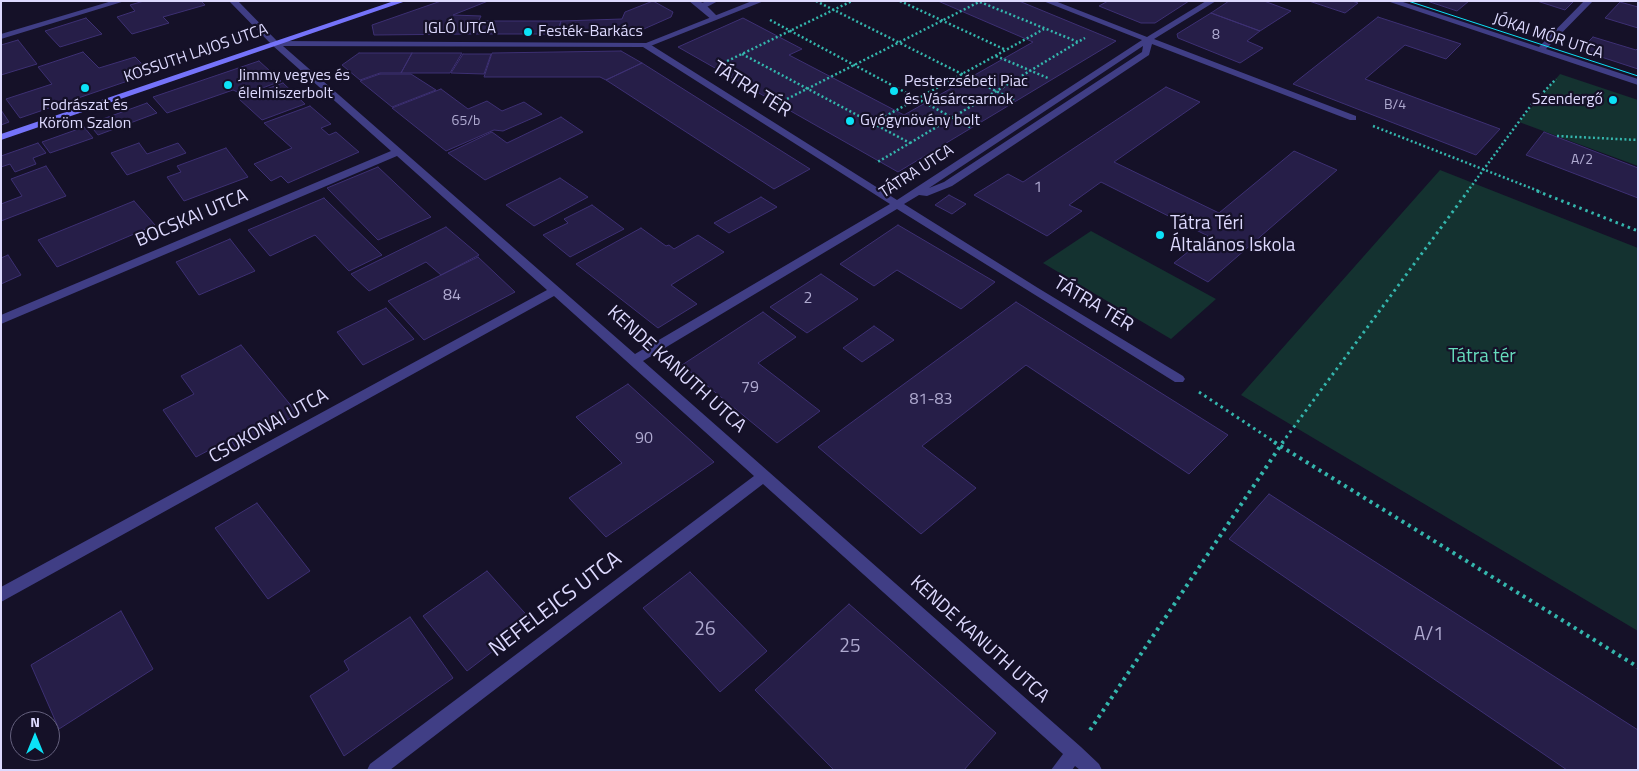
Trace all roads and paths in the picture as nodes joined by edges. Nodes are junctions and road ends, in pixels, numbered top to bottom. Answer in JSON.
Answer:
{"nodes":[{"id":1,"x":121,"y":1,"type":"edge"},
{"id":2,"x":233,"y":1,"type":"edge"},
{"id":3,"x":402,"y":1,"type":"edge"},
{"id":4,"x":693,"y":1,"type":"edge"},
{"id":5,"x":714,"y":1,"type":"edge"},
{"id":6,"x":816,"y":1,"type":"edge"},
{"id":7,"x":852,"y":1,"type":"edge"},
{"id":8,"x":900,"y":1,"type":"edge"},
{"id":9,"x":1047,"y":1,"type":"edge"},
{"id":10,"x":1212,"y":1,"type":"edge"},
{"id":11,"x":1391,"y":1,"type":"edge"},
{"id":12,"x":1589,"y":1,"type":"edge"},
{"id":13,"x":759,"y":2,"type":"edge"},
{"id":14,"x":979,"y":2,"type":"edge"},
{"id":15,"x":702,"y":6,"type":"junction"},
{"id":16,"x":833,"y":10,"type":"junction"},
{"id":17,"x":765,"y":16,"type":"dead end"},
{"id":18,"x":716,"y":18,"type":"junction"},
{"id":19,"x":942,"y":21,"type":"junction"},
{"id":20,"x":791,"y":30,"type":"junction"},
{"id":21,"x":1,"y":37,"type":"edge"},
{"id":22,"x":1149,"y":39,"type":"junction"},
{"id":23,"x":1078,"y":42,"type":"dead end"},
{"id":24,"x":275,"y":43,"type":"junction"},
{"id":25,"x":899,"y":43,"type":"junction"},
{"id":26,"x":645,"y":45,"type":"junction"},
{"id":27,"x":1006,"y":50,"type":"junction"},
{"id":28,"x":1540,"y":50,"type":"junction"},
{"id":29,"x":742,"y":54,"type":"junction"},
{"id":30,"x":996,"y":56,"type":"junction"},
{"id":31,"x":855,"y":65,"type":"junction"},
{"id":32,"x":714,"y":67,"type":"dead end"},
{"id":33,"x":1030,"y":71,"type":"junction"},
{"id":34,"x":962,"y":74,"type":"junction"},
{"id":35,"x":1560,"y":74,"type":"dead end"},
{"id":36,"x":1052,"y":80,"type":"dead end"},
{"id":37,"x":1638,"y":82,"type":"edge"},
{"id":38,"x":807,"y":88,"type":"junction"},
{"id":39,"x":996,"y":91,"type":"junction"},
{"id":40,"x":918,"y":98,"type":"junction"},
{"id":41,"x":1016,"y":101,"type":"dead end"},
{"id":42,"x":777,"y":104,"type":"dead end"},
{"id":43,"x":953,"y":117,"type":"junction"},
{"id":44,"x":1353,"y":118,"type":"joint"},
{"id":45,"x":873,"y":123,"type":"junction"},
{"id":46,"x":977,"y":130,"type":"dead end"},
{"id":47,"x":1557,"y":136,"type":"dead end"},
{"id":48,"x":1,"y":137,"type":"edge"},
{"id":49,"x":1638,"y":140,"type":"edge"},
{"id":50,"x":910,"y":143,"type":"junction"},
{"id":51,"x":396,"y":152,"type":"junction"},
{"id":52,"x":871,"y":165,"type":"dead end"},
{"id":53,"x":1484,"y":170,"type":"junction"},
{"id":54,"x":898,"y":204,"type":"junction"},
{"id":55,"x":1638,"y":231,"type":"edge"},
{"id":56,"x":554,"y":291,"type":"junction"},
{"id":57,"x":1,"y":320,"type":"edge"},
{"id":58,"x":634,"y":360,"type":"junction"},
{"id":59,"x":1179,"y":379,"type":"joint"},
{"id":60,"x":1280,"y":446,"type":"junction"},
{"id":61,"x":764,"y":476,"type":"junction"},
{"id":62,"x":1,"y":595,"type":"edge"},
{"id":63,"x":1638,"y":667,"type":"edge"},
{"id":64,"x":1074,"y":753,"type":"junction"},
{"id":65,"x":376,"y":770,"type":"edge"},
{"id":66,"x":1060,"y":770,"type":"edge"},
{"id":67,"x":1093,"y":770,"type":"edge"}],
"edges":[{"from":1,"to":21,"type":"street"},
{"from":2,"to":24,"type":"street","name":"KENDE KANUTH UTCA"},
{"from":3,"to":24,"type":"street","name":"KOSSUTH LAJOS UTCA"},
{"from":4,"to":15,"type":"street"},
{"from":5,"to":15,"type":"street"},
{"from":6,"to":16,"type":"path"},
{"from":7,"to":16,"type":"path"},
{"from":8,"to":19,"type":"path"},
{"from":9,"to":22,"type":"street"},
{"from":10,"to":22,"type":"street"},
{"from":11,"to":28,"type":"street","name":"JÓKAI MÓR UTCA"},
{"from":12,"to":28,"type":"street"},
{"from":13,"to":18,"type":"street"},
{"from":14,"to":19,"type":"path"},
{"from":14,"to":27,"type":"path"},
{"from":15,"to":18,"type":"street"},
{"from":16,"to":20,"type":"path"},
{"from":16,"to":25,"type":"path"},
{"from":17,"to":20,"type":"path"},
{"from":18,"to":26,"type":"street"},
{"from":19,"to":25,"type":"path"},
{"from":19,"to":27,"type":"path"},
{"from":20,"to":29,"type":"path"},
{"from":20,"to":31,"type":"path"},
{"from":22,"to":44,"type":"street"},
{"from":22,"to":54,"type":"street","name":"TÁTRA UTCA"},
{"from":23,"to":33,"type":"path"},
{"from":24,"to":26,"type":"street","name":"IGLÓ UTCA"},
{"from":24,"to":48,"type":"street","name":"KOSSUTH LAJOS UTCA"},
{"from":24,"to":51,"type":"street","name":"KENDE KANUTH UTCA"},
{"from":25,"to":31,"type":"path"},
{"from":25,"to":34,"type":"path"},
{"from":26,"to":54,"type":"street","name":"TÁTRA TÉR"},
{"from":27,"to":30,"type":"path"},
{"from":28,"to":37,"type":"street","name":"JÓKAI MÓR UTCA"},
{"from":29,"to":32,"type":"path"},
{"from":29,"to":38,"type":"path"},
{"from":30,"to":33,"type":"path"},
{"from":30,"to":34,"type":"path"},
{"from":31,"to":38,"type":"path"},
{"from":31,"to":40,"type":"path"},
{"from":33,"to":36,"type":"path"},
{"from":33,"to":39,"type":"path"},
{"from":34,"to":39,"type":"path"},
{"from":34,"to":40,"type":"path"},
{"from":35,"to":53,"type":"path"},
{"from":38,"to":42,"type":"path"},
{"from":38,"to":45,"type":"path"},
{"from":39,"to":41,"type":"path"},
{"from":39,"to":43,"type":"path"},
{"from":40,"to":43,"type":"path"},
{"from":40,"to":45,"type":"path"},
{"from":43,"to":46,"type":"path"},
{"from":43,"to":50,"type":"path"},
{"from":44,"to":53,"type":"path"},
{"from":45,"to":50,"type":"path"},
{"from":47,"to":49,"type":"path"},
{"from":50,"to":52,"type":"path"},
{"from":51,"to":56,"type":"street","name":"KENDE KANUTH UTCA"},
{"from":51,"to":57,"type":"street","name":"BOCSKAI UTCA"},
{"from":53,"to":55,"type":"path"},
{"from":53,"to":60,"type":"path"},
{"from":54,"to":58,"type":"street","name":"TÁTRA UTCA"},
{"from":54,"to":59,"type":"street","name":"TÁTRA TÉR"},
{"from":56,"to":58,"type":"street","name":"KENDE KANUTH UTCA"},
{"from":56,"to":62,"type":"street","name":"CSOKONAI UTCA"},
{"from":58,"to":61,"type":"street","name":"KENDE KANUTH UTCA"},
{"from":59,"to":60,"type":"path"},
{"from":60,"to":63,"type":"path"},
{"from":60,"to":64,"type":"path"},
{"from":61,"to":64,"type":"street","name":"KENDE KANUTH UTCA"},
{"from":61,"to":65,"type":"street","name":"NEFELEJCS UTCA"},
{"from":64,"to":66,"type":"street"},
{"from":64,"to":67,"type":"street","name":"KENDE KANUTH UTCA"}]}
